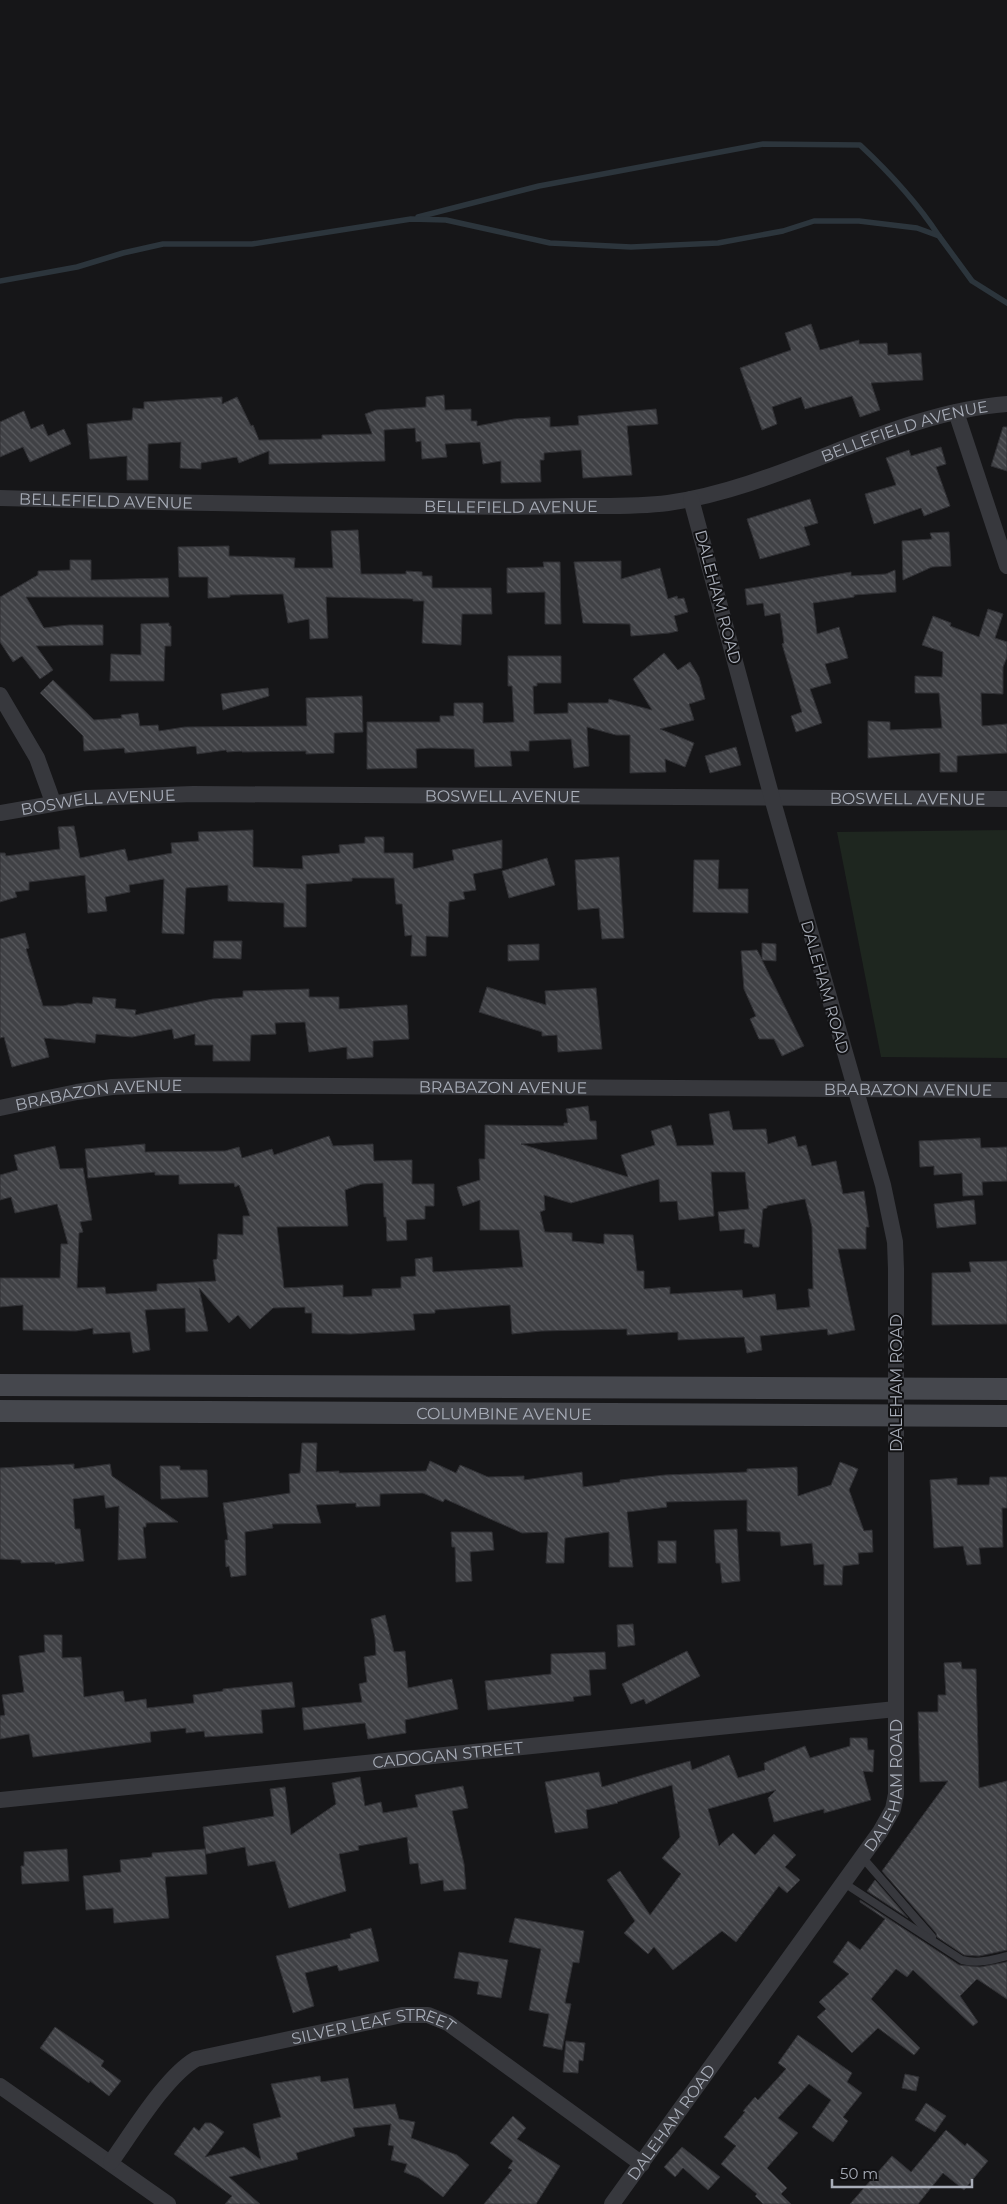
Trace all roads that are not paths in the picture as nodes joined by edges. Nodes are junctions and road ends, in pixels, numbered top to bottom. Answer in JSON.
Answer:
{"nodes":[{"id":1,"x":1007,"y":404,"type":"edge"},
{"id":2,"x":956,"y":412,"type":"junction"},
{"id":3,"x":0,"y":498,"type":"edge"},
{"id":4,"x":691,"y":499,"type":"junction"},
{"id":5,"x":1007,"y":566,"type":"edge"},
{"id":6,"x":0,"y":695,"type":"edge"},
{"id":7,"x":772,"y":798,"type":"junction"},
{"id":8,"x":1007,"y":799,"type":"edge"},
{"id":9,"x":53,"y":802,"type":"junction"},
{"id":10,"x":0,"y":812,"type":"edge"},
{"id":11,"x":854,"y":1090,"type":"junction"},
{"id":12,"x":1007,"y":1090,"type":"edge"},
{"id":13,"x":0,"y":1108,"type":"edge"},
{"id":14,"x":0,"y":1385,"type":"edge"},
{"id":15,"x":150,"y":1386,"type":"junction"},
{"id":16,"x":515,"y":1386,"type":"junction"},
{"id":17,"x":896,"y":1388,"type":"junction"},
{"id":18,"x":1007,"y":1389,"type":"edge"},
{"id":19,"x":0,"y":1412,"type":"edge"},
{"id":20,"x":150,"y":1412,"type":"junction"},
{"id":21,"x":514,"y":1413,"type":"junction"},
{"id":22,"x":897,"y":1415,"type":"junction"},
{"id":23,"x":1007,"y":1416,"type":"edge"},
{"id":24,"x":896,"y":1709,"type":"junction"},
{"id":25,"x":0,"y":1800,"type":"edge"},
{"id":26,"x":862,"y":1857,"type":"junction"},
{"id":27,"x":844,"y":1883,"type":"junction"},
{"id":28,"x":939,"y":1945,"type":"junction"},
{"id":29,"x":1007,"y":1956,"type":"edge"},
{"id":30,"x":0,"y":2086,"type":"edge"},
{"id":31,"x":111,"y":2162,"type":"junction"},
{"id":32,"x":642,"y":2164,"type":"junction"},
{"id":33,"x":168,"y":2204,"type":"edge"},
{"id":34,"x":612,"y":2204,"type":"edge"}],
"edges":[{"from":1,"to":2,"type":"street","name":"BELLEFIELD AVENUE"},
{"from":2,"to":4,"type":"street","name":"BELLEFIELD AVENUE"},
{"from":2,"to":5,"type":"street"},
{"from":3,"to":4,"type":"street","name":"BELLEFIELD AVENUE"},
{"from":4,"to":7,"type":"street","name":"DALEHAM ROAD"},
{"from":6,"to":9,"type":"street"},
{"from":7,"to":8,"type":"street","name":"BOSWELL AVENUE"},
{"from":7,"to":9,"type":"street","name":"BOSWELL AVENUE"},
{"from":7,"to":11,"type":"street","name":"DALEHAM ROAD"},
{"from":9,"to":10,"type":"street","name":"BOSWELL AVENUE"},
{"from":11,"to":12,"type":"street","name":"BRABAZON AVENUE"},
{"from":11,"to":13,"type":"street","name":"BRABAZON AVENUE"},
{"from":11,"to":17,"type":"street","name":"DALEHAM ROAD"},
{"from":14,"to":15,"type":"main road","name":"COLUMBINE AVENUE"},
{"from":15,"to":16,"type":"main road","name":"COLUMBINE AVENUE"},
{"from":15,"to":20,"type":"main road"},
{"from":16,"to":17,"type":"main road","name":"COLUMBINE AVENUE"},
{"from":16,"to":21,"type":"main road"},
{"from":17,"to":18,"type":"main road","name":"COLUMBINE AVENUE"},
{"from":17,"to":22,"type":"street","name":"DALEHAM ROAD"},
{"from":19,"to":20,"type":"main road","name":"COLUMBINE AVENUE"},
{"from":20,"to":21,"type":"main road","name":"COLUMBINE AVENUE"},
{"from":21,"to":22,"type":"main road","name":"COLUMBINE AVENUE"},
{"from":22,"to":23,"type":"main road","name":"COLUMBINE AVENUE"},
{"from":22,"to":24,"type":"street","name":"DALEHAM ROAD"},
{"from":24,"to":25,"type":"street","name":"CADOGAN STREET"},
{"from":24,"to":26,"type":"street","name":"DALEHAM ROAD"},
{"from":26,"to":27,"type":"street","name":"DALEHAM ROAD"},
{"from":26,"to":28,"type":"lane"},
{"from":27,"to":28,"type":"lane"},
{"from":27,"to":32,"type":"street","name":"DALEHAM ROAD"},
{"from":28,"to":29,"type":"lane"},
{"from":30,"to":31,"type":"street"},
{"from":31,"to":32,"type":"street","name":"SILVER LEAF STREET"},
{"from":31,"to":33,"type":"street"},
{"from":32,"to":34,"type":"street","name":"DALEHAM ROAD"}]}
